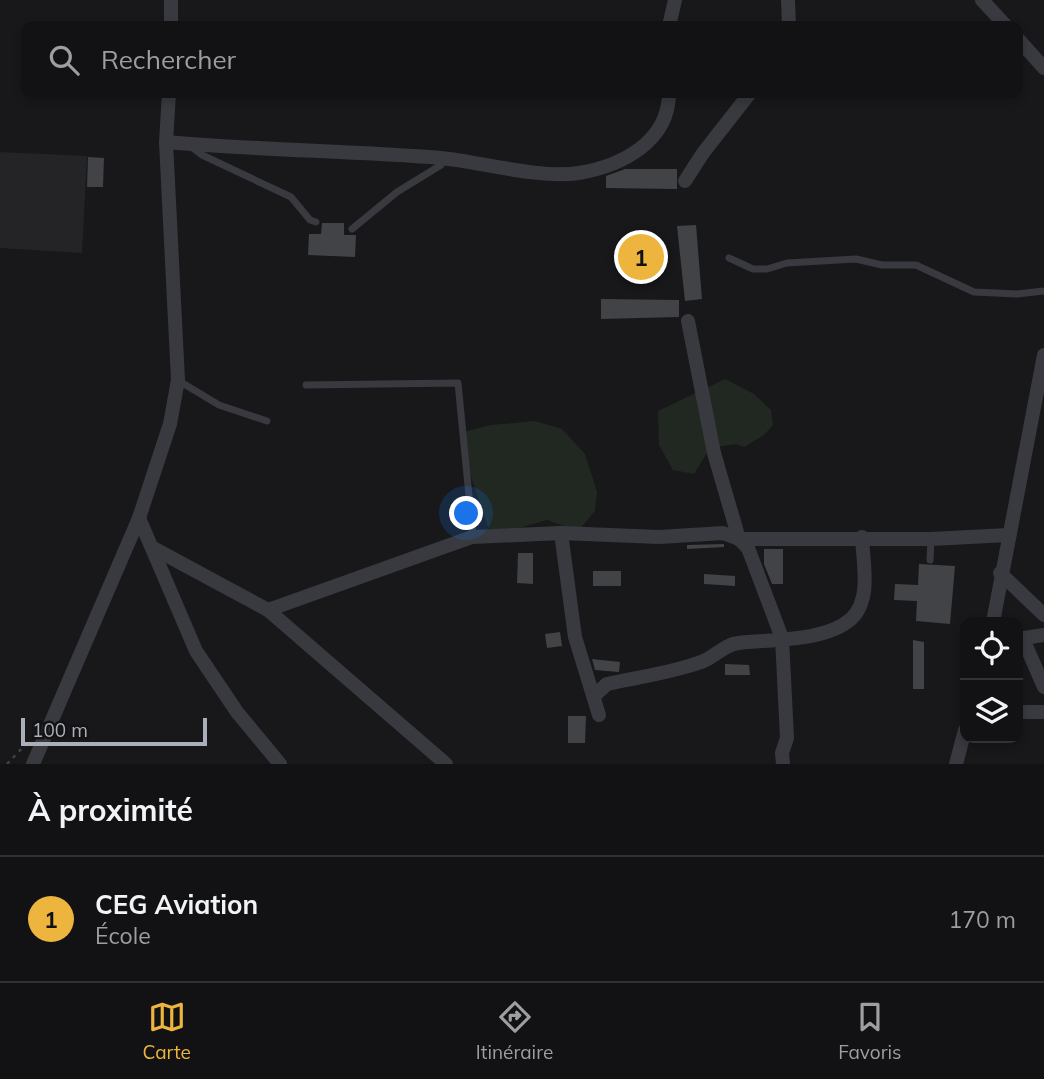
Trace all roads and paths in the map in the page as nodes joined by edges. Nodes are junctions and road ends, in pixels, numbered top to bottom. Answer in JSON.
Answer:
{"nodes":[{"id":1,"x":171,"y":0,"type":"edge"},
{"id":2,"x":675,"y":0,"type":"edge"},
{"id":3,"x":788,"y":0,"type":"edge"},
{"id":4,"x":982,"y":0,"type":"edge"},
{"id":5,"x":171,"y":21,"type":"edge"},
{"id":6,"x":670,"y":21,"type":"edge"},
{"id":7,"x":789,"y":21,"type":"edge"},
{"id":8,"x":1001,"y":21,"type":"edge"},
{"id":9,"x":1023,"y":45,"type":"edge"},
{"id":10,"x":1044,"y":68,"type":"edge"},
{"id":11,"x":169,"y":98,"type":"edge"},
{"id":12,"x":668,"y":98,"type":"edge"},
{"id":13,"x":746,"y":98,"type":"edge"},
{"id":14,"x":166,"y":142,"type":"junction"},
{"id":15,"x":186,"y":143,"type":"junction"},
{"id":16,"x":445,"y":159,"type":"junction"},
{"id":17,"x":685,"y":181,"type":"dead end"},
{"id":18,"x":316,"y":222,"type":"dead end"},
{"id":19,"x":352,"y":229,"type":"dead end"},
{"id":20,"x":729,"y":258,"type":"dead end"},
{"id":21,"x":1044,"y":291,"type":"edge"},
{"id":22,"x":688,"y":321,"type":"dead end"},
{"id":23,"x":1044,"y":355,"type":"edge"},
{"id":24,"x":178,"y":380,"type":"junction"},
{"id":25,"x":306,"y":385,"type":"dead end"},
{"id":26,"x":267,"y":421,"type":"dead end"},
{"id":27,"x":139,"y":518,"type":"junction"},
{"id":28,"x":561,"y":534,"type":"junction"},
{"id":29,"x":1008,"y":535,"type":"junction"},
{"id":30,"x":474,"y":537,"type":"junction"},
{"id":31,"x":862,"y":537,"type":"junction"},
{"id":32,"x":739,"y":538,"type":"junction"},
{"id":33,"x":930,"y":539,"type":"junction"},
{"id":34,"x":153,"y":548,"type":"junction"},
{"id":35,"x":930,"y":560,"type":"dead end"},
{"id":36,"x":1000,"y":573,"type":"junction"},
{"id":37,"x":268,"y":610,"type":"junction"},
{"id":38,"x":1044,"y":615,"type":"edge"},
{"id":39,"x":994,"y":617,"type":"edge"},
{"id":40,"x":1044,"y":635,"type":"edge"},
{"id":41,"x":782,"y":638,"type":"junction"},
{"id":42,"x":1023,"y":639,"type":"edge"},
{"id":43,"x":1023,"y":643,"type":"edge"},
{"id":44,"x":1044,"y":687,"type":"edge"},
{"id":45,"x":595,"y":695,"type":"junction"},
{"id":46,"x":1023,"y":712,"type":"edge"},
{"id":47,"x":1044,"y":712,"type":"edge"},
{"id":48,"x":599,"y":715,"type":"dead end"},
{"id":49,"x":962,"y":743,"type":"edge"},
{"id":50,"x":33,"y":764,"type":"edge"},
{"id":51,"x":280,"y":764,"type":"edge"},
{"id":52,"x":446,"y":764,"type":"edge"},
{"id":53,"x":783,"y":764,"type":"edge"},
{"id":54,"x":956,"y":764,"type":"edge"}],
"edges":[{"from":1,"to":5,"type":"street"},
{"from":2,"to":6,"type":"street"},
{"from":3,"to":7,"type":"street"},
{"from":4,"to":8,"type":"street"},
{"from":9,"to":10,"type":"street"},
{"from":11,"to":14,"type":"street"},
{"from":12,"to":16,"type":"street"},
{"from":13,"to":17,"type":"street"},
{"from":14,"to":15,"type":"street"},
{"from":14,"to":24,"type":"street"},
{"from":15,"to":16,"type":"street"},
{"from":15,"to":18,"type":"lane"},
{"from":16,"to":19,"type":"lane"},
{"from":20,"to":21,"type":"lane"},
{"from":22,"to":32,"type":"street"},
{"from":23,"to":29,"type":"street"},
{"from":24,"to":26,"type":"lane"},
{"from":24,"to":27,"type":"street"},
{"from":25,"to":30,"type":"lane"},
{"from":27,"to":34,"type":"street"},
{"from":27,"to":50,"type":"street"},
{"from":28,"to":30,"type":"street"},
{"from":28,"to":32,"type":"street"},
{"from":28,"to":45,"type":"street"},
{"from":29,"to":33,"type":"street"},
{"from":29,"to":36,"type":"street"},
{"from":30,"to":37,"type":"street"},
{"from":31,"to":32,"type":"street"},
{"from":31,"to":33,"type":"street"},
{"from":31,"to":41,"type":"street"},
{"from":32,"to":41,"type":"street"},
{"from":33,"to":35,"type":"lane"},
{"from":34,"to":37,"type":"street"},
{"from":34,"to":51,"type":"street"},
{"from":36,"to":38,"type":"street"},
{"from":36,"to":39,"type":"street"},
{"from":37,"to":52,"type":"street"},
{"from":40,"to":42,"type":"street"},
{"from":41,"to":45,"type":"street"},
{"from":41,"to":53,"type":"street"},
{"from":43,"to":44,"type":"street"},
{"from":45,"to":48,"type":"street"},
{"from":46,"to":47,"type":"street"},
{"from":49,"to":54,"type":"street"}]}
